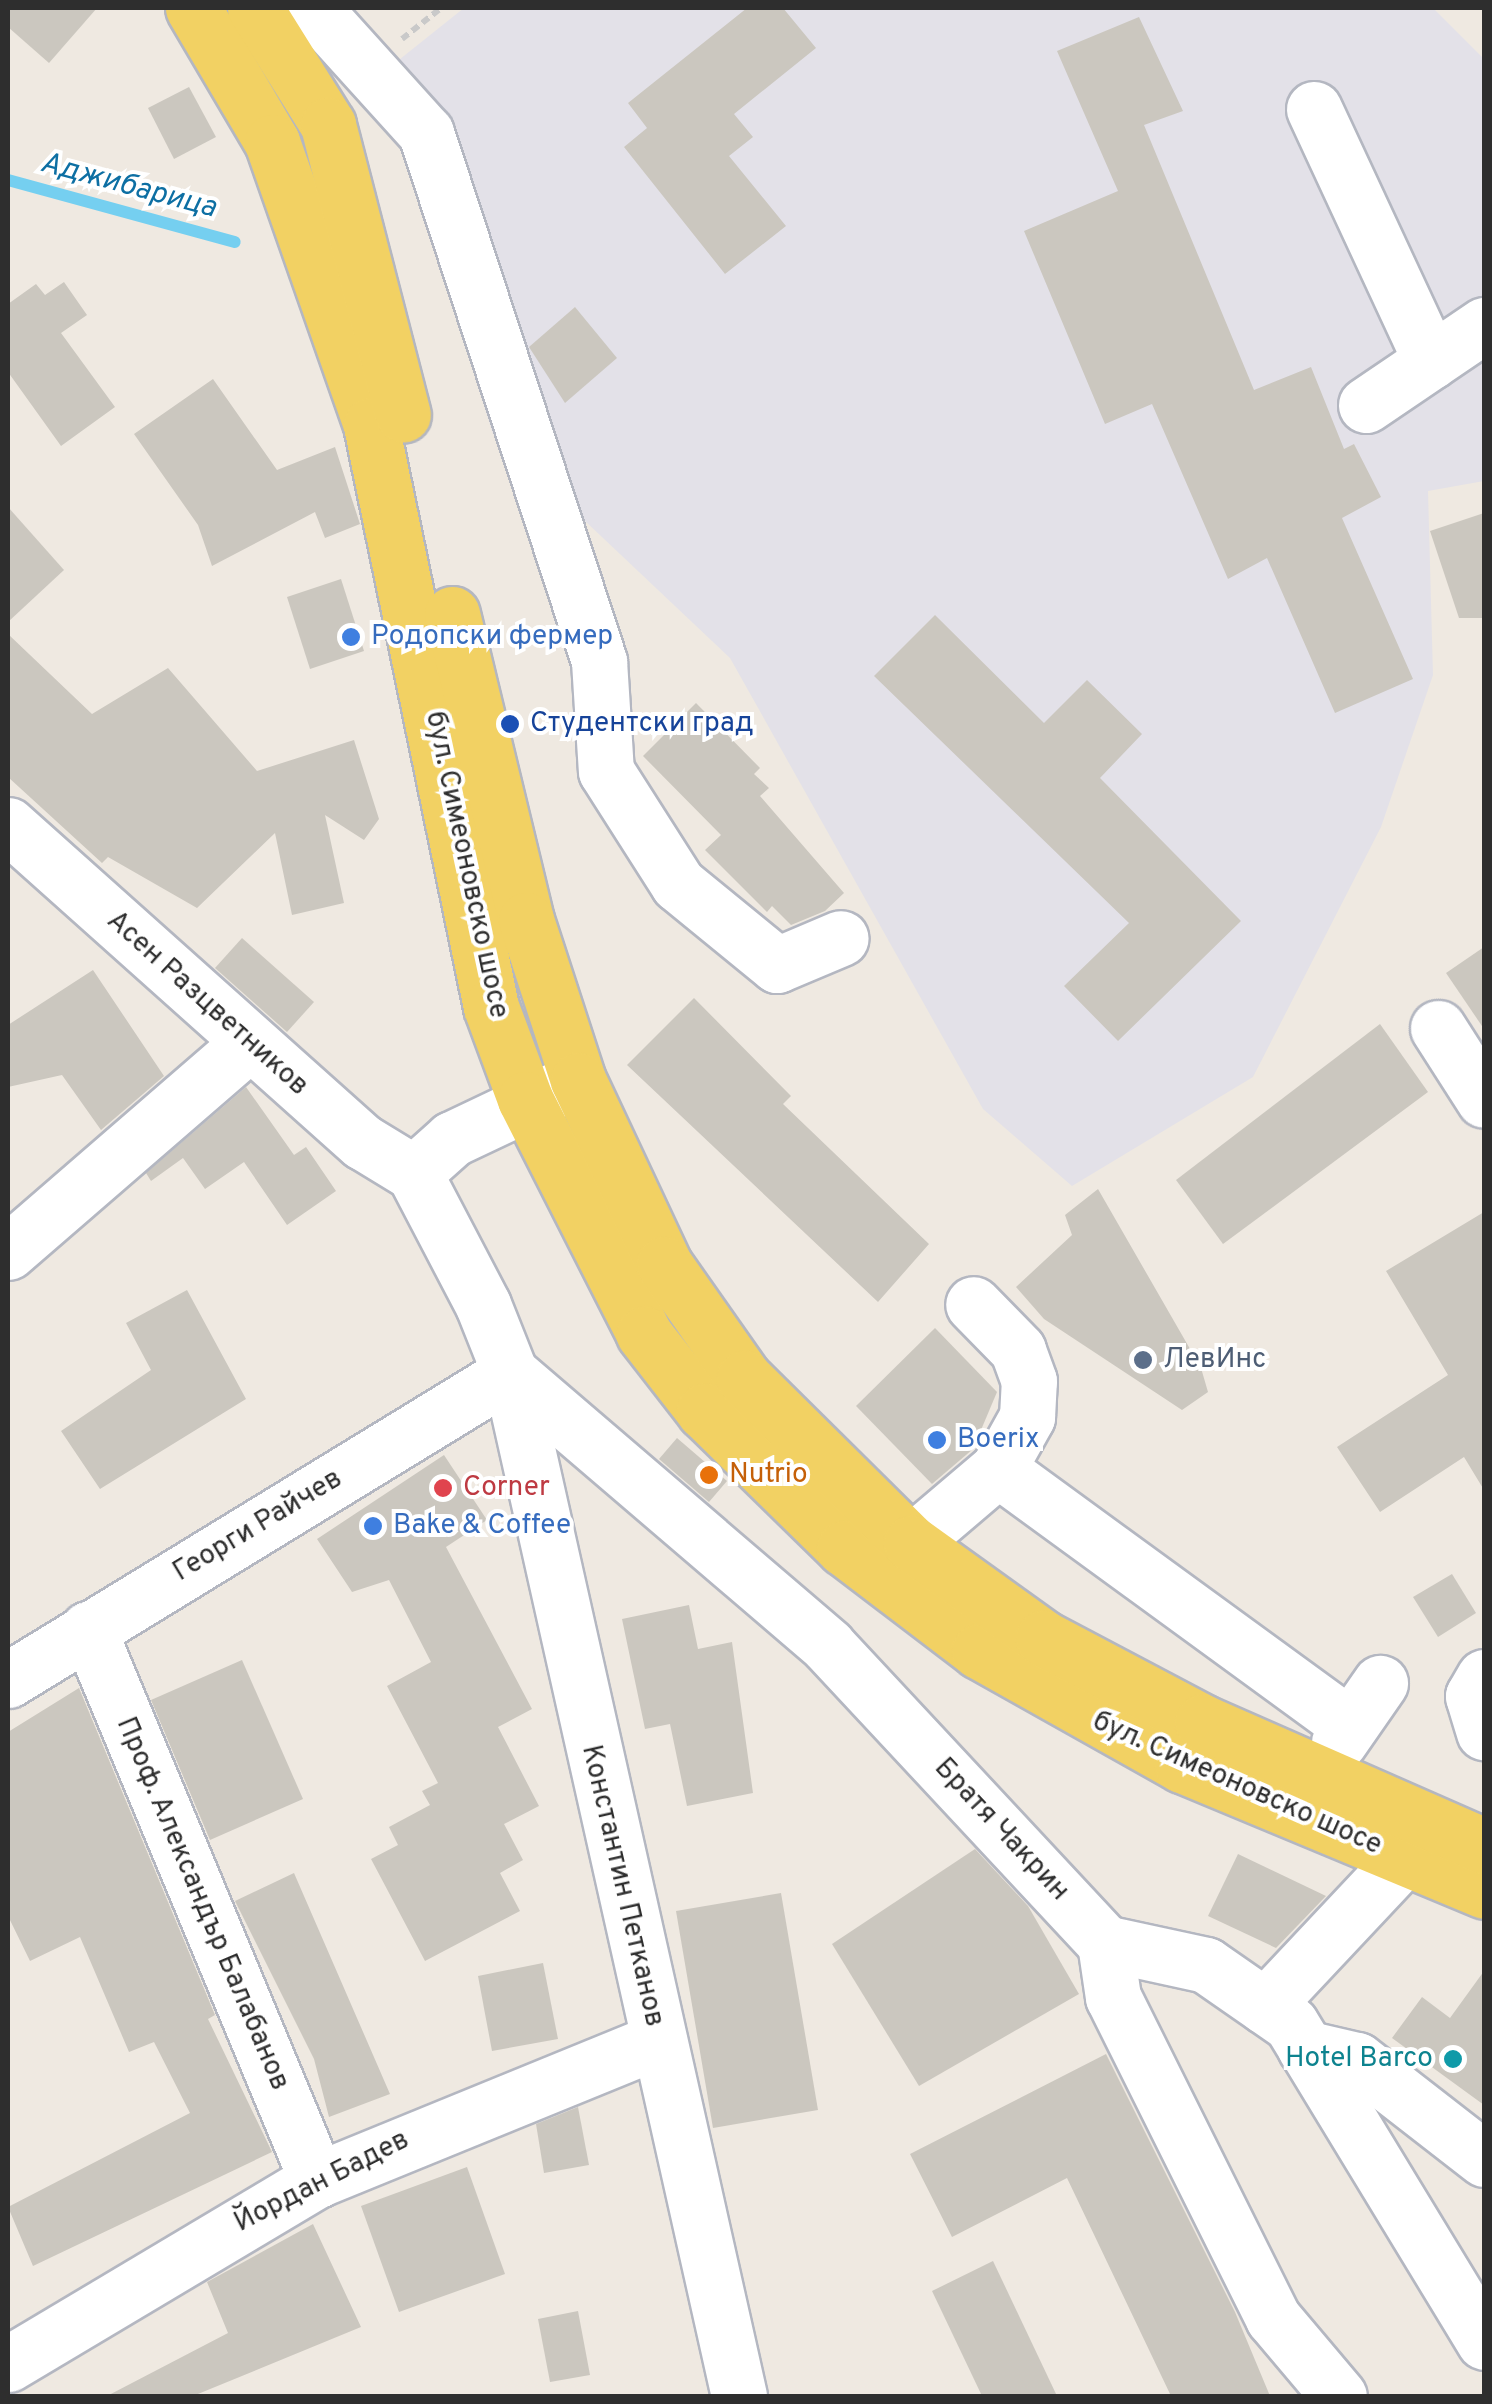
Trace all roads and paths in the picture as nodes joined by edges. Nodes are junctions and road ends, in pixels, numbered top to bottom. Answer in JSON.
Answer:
{"nodes":[{"id":1,"x":192,"y":8,"type":"edge"},
{"id":2,"x":256,"y":8,"type":"edge"},
{"id":3,"x":312,"y":8,"type":"edge"},
{"id":4,"x":375,"y":81,"type":"junction"},
{"id":5,"x":1314,"y":108,"type":"dead end"},
{"id":6,"x":328,"y":125,"type":"junction"},
{"id":7,"x":272,"y":142,"type":"junction"},
{"id":8,"x":1484,"y":325,"type":"edge"},
{"id":9,"x":1431,"y":361,"type":"junction"},
{"id":10,"x":1366,"y":405,"type":"dead end"},
{"id":11,"x":8,"y":824,"type":"edge"},
{"id":12,"x":841,"y":938,"type":"dead end"},
{"id":13,"x":1438,"y":1028,"type":"dead end"},
{"id":14,"x":249,"y":1043,"type":"junction"},
{"id":15,"x":578,"y":1080,"type":"junction"},
{"id":16,"x":526,"y":1099,"type":"junction"},
{"id":17,"x":1484,"y":1100,"type":"edge"},
{"id":18,"x":414,"y":1174,"type":"junction"},
{"id":19,"x":8,"y":1252,"type":"edge"},
{"id":20,"x":974,"y":1304,"type":"dead end"},
{"id":21,"x":510,"y":1373,"type":"junction"},
{"id":22,"x":998,"y":1469,"type":"junction"},
{"id":23,"x":911,"y":1543,"type":"junction"},
{"id":24,"x":88,"y":1629,"type":"junction"},
{"id":25,"x":1484,"y":1677,"type":"edge"},
{"id":26,"x":8,"y":1680,"type":"edge"},
{"id":27,"x":1356,"y":1717,"type":"dead end"},
{"id":28,"x":1484,"y":1732,"type":"edge"},
{"id":29,"x":1484,"y":1846,"type":"edge"},
{"id":30,"x":1403,"y":1858,"type":"junction"},
{"id":31,"x":1484,"y":1892,"type":"edge"},
{"id":32,"x":1105,"y":1943,"type":"junction"},
{"id":33,"x":1264,"y":2006,"type":"junction"},
{"id":34,"x":658,"y":2041,"type":"junction"},
{"id":35,"x":1306,"y":2048,"type":"junction"},
{"id":36,"x":1484,"y":2159,"type":"edge"},
{"id":37,"x":317,"y":2180,"type":"junction"},
{"id":38,"x":1400,"y":2208,"type":"junction"},
{"id":39,"x":1484,"y":2270,"type":"edge"},
{"id":40,"x":1484,"y":2342,"type":"edge"},
{"id":41,"x":8,"y":2364,"type":"edge"},
{"id":42,"x":739,"y":2396,"type":"edge"},
{"id":43,"x":1339,"y":2396,"type":"edge"}],
"edges":[{"from":1,"to":7,"type":"main road","name":"бул. Симеоновско шосе"},
{"from":2,"to":6,"type":"main road","name":"бул. Симеоновско шосе"},
{"from":3,"to":4,"type":"street"},
{"from":4,"to":6,"type":"street"},
{"from":4,"to":12,"type":"street"},
{"from":5,"to":9,"type":"street"},
{"from":6,"to":7,"type":"street"},
{"from":6,"to":15,"type":"main road","name":"бул. Симеоновско шосе"},
{"from":7,"to":16,"type":"main road","name":"бул. Симеоновско шосе"},
{"from":8,"to":9,"type":"street"},
{"from":9,"to":10,"type":"street"},
{"from":11,"to":14,"type":"street","name":"Асен Разцветников"},
{"from":13,"to":17,"type":"street"},
{"from":14,"to":18,"type":"street","name":"Асен Разцветников"},
{"from":14,"to":19,"type":"street"},
{"from":15,"to":16,"type":"street"},
{"from":15,"to":23,"type":"main road","name":"бул. Симеоновско шосе"},
{"from":16,"to":18,"type":"street"},
{"from":16,"to":30,"type":"main road","name":"бул. Симеоновско шосе"},
{"from":18,"to":21,"type":"street","name":"Асен Разцветников"},
{"from":20,"to":22,"type":"street"},
{"from":21,"to":24,"type":"street","name":"Георги Райчев"},
{"from":21,"to":32,"type":"street","name":"Братя Чакрин"},
{"from":21,"to":34,"type":"street","name":"Константин Петканов"},
{"from":22,"to":23,"type":"street"},
{"from":22,"to":27,"type":"street"},
{"from":23,"to":29,"type":"main road","name":"бул. Симеоновско шосе"},
{"from":24,"to":26,"type":"street","name":"Георги Райчев"},
{"from":24,"to":37,"type":"street","name":"Проф. Александър Балабанов"},
{"from":25,"to":28,"type":"street"},
{"from":30,"to":31,"type":"main road","name":"бул. Симеоновско шосе"},
{"from":30,"to":33,"type":"street"},
{"from":32,"to":33,"type":"street"},
{"from":32,"to":43,"type":"street"},
{"from":33,"to":35,"type":"street"},
{"from":34,"to":37,"type":"street","name":"Йордан Бадев"},
{"from":34,"to":42,"type":"street","name":"Константин Петканов"},
{"from":35,"to":36,"type":"street"},
{"from":35,"to":38,"type":"street"},
{"from":37,"to":41,"type":"street","name":"Йордан Бадев"},
{"from":38,"to":39,"type":"street"},
{"from":38,"to":40,"type":"street"}]}
